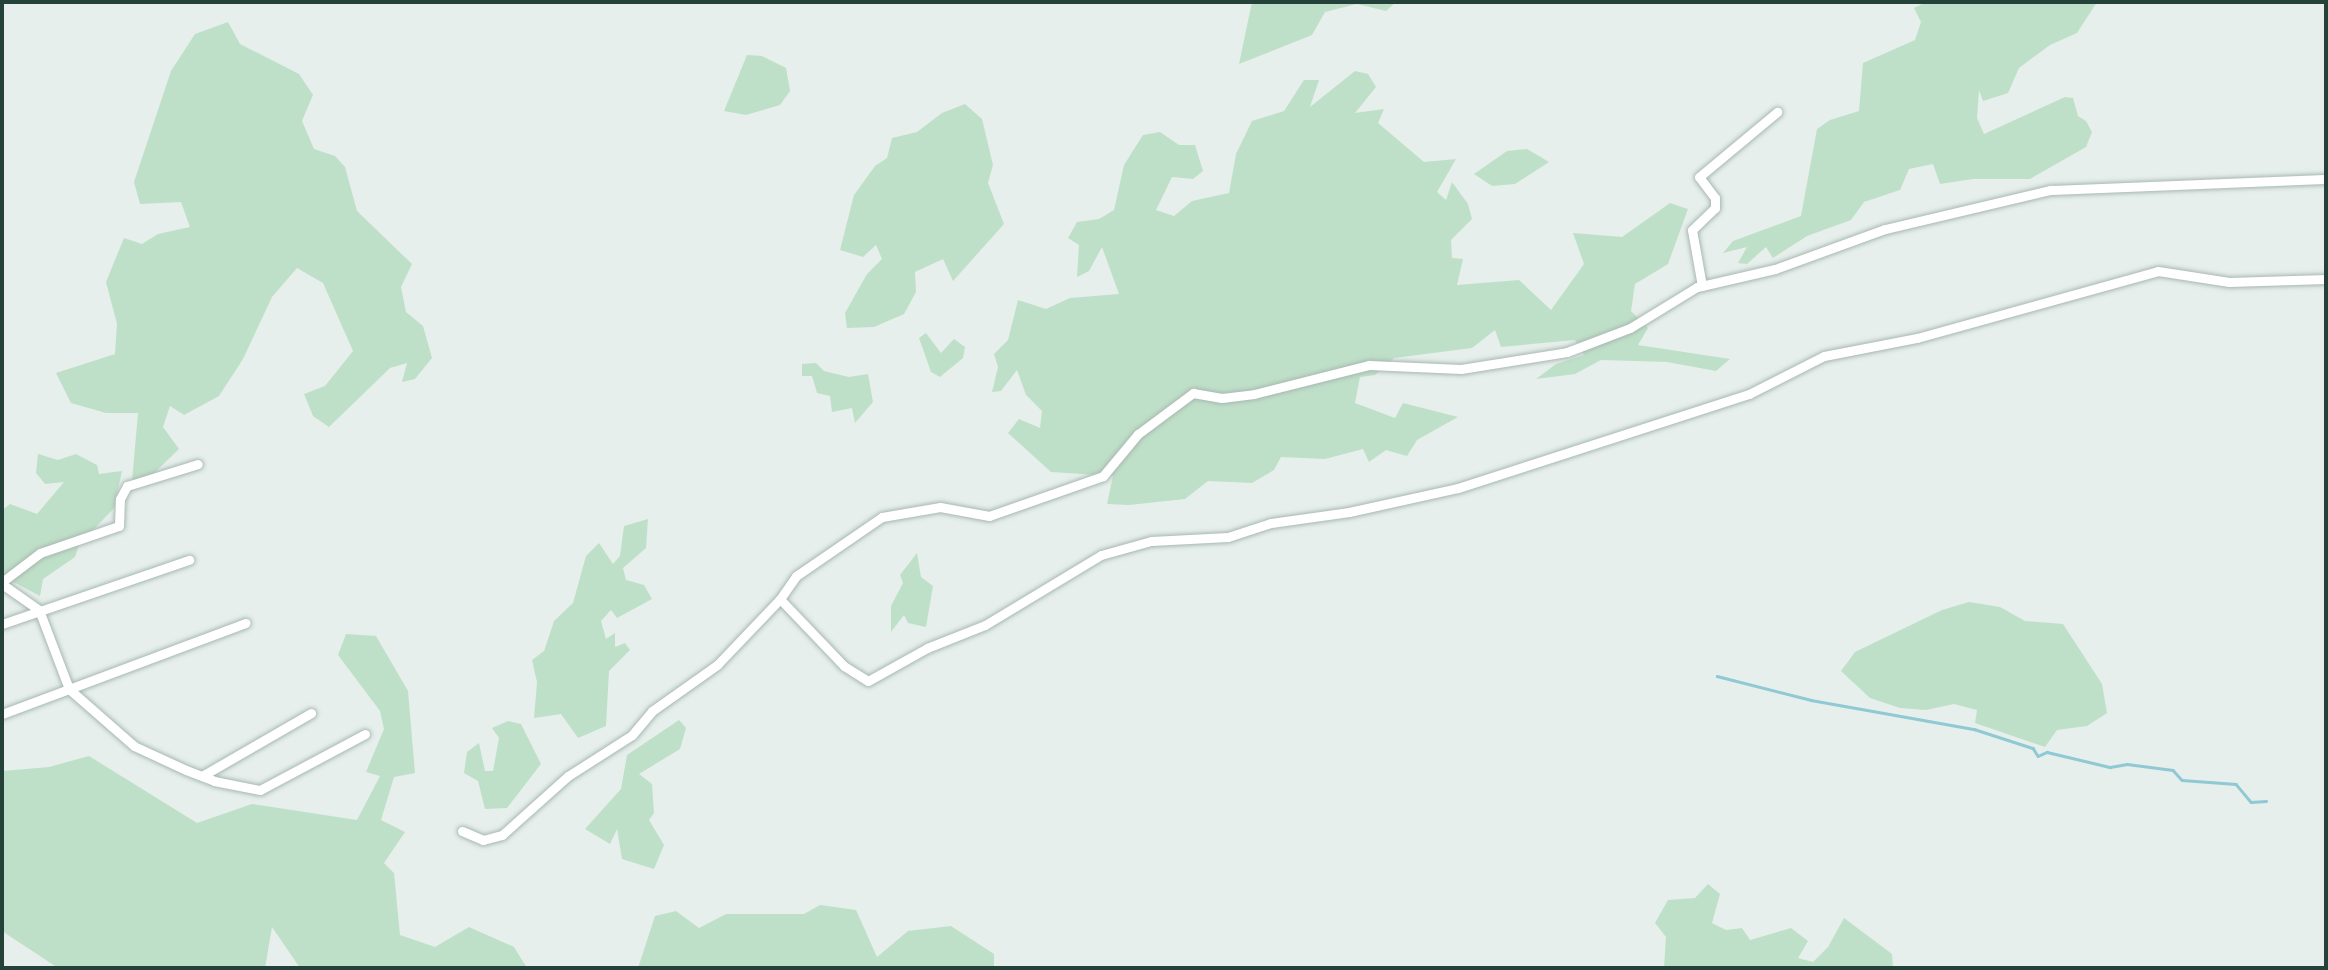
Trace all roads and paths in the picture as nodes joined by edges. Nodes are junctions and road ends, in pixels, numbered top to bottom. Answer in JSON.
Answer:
{"nodes":[{"id":1,"x":1777,"y":112,"type":"dead end"},
{"id":2,"x":2326,"y":179,"type":"edge"},
{"id":3,"x":2326,"y":279,"type":"edge"},
{"id":4,"x":1702,"y":286,"type":"junction"},
{"id":5,"x":198,"y":464,"type":"dead end"},
{"id":6,"x":189,"y":560,"type":"dead end"},
{"id":7,"x":2,"y":583,"type":"edge"},
{"id":8,"x":780,"y":599,"type":"junction"},
{"id":9,"x":39,"y":610,"type":"junction"},
{"id":10,"x":246,"y":623,"type":"dead end"},
{"id":11,"x":2,"y":624,"type":"edge"},
{"id":12,"x":69,"y":689,"type":"junction"},
{"id":13,"x":2,"y":713,"type":"edge"},
{"id":14,"x":311,"y":713,"type":"dead end"},
{"id":15,"x":365,"y":734,"type":"dead end"},
{"id":16,"x":202,"y":776,"type":"junction"},
{"id":17,"x":462,"y":831,"type":"dead end"}],
"edges":[{"from":1,"to":4,"type":"street"},
{"from":2,"to":4,"type":"street"},
{"from":3,"to":8,"type":"street"},
{"from":4,"to":8,"type":"street"},
{"from":5,"to":7,"type":"street"},
{"from":6,"to":9,"type":"street"},
{"from":7,"to":9,"type":"street"},
{"from":8,"to":17,"type":"street"},
{"from":9,"to":11,"type":"street"},
{"from":9,"to":12,"type":"street"},
{"from":10,"to":12,"type":"street"},
{"from":12,"to":13,"type":"street"},
{"from":12,"to":16,"type":"street"},
{"from":14,"to":16,"type":"street"},
{"from":15,"to":16,"type":"street"}]}
